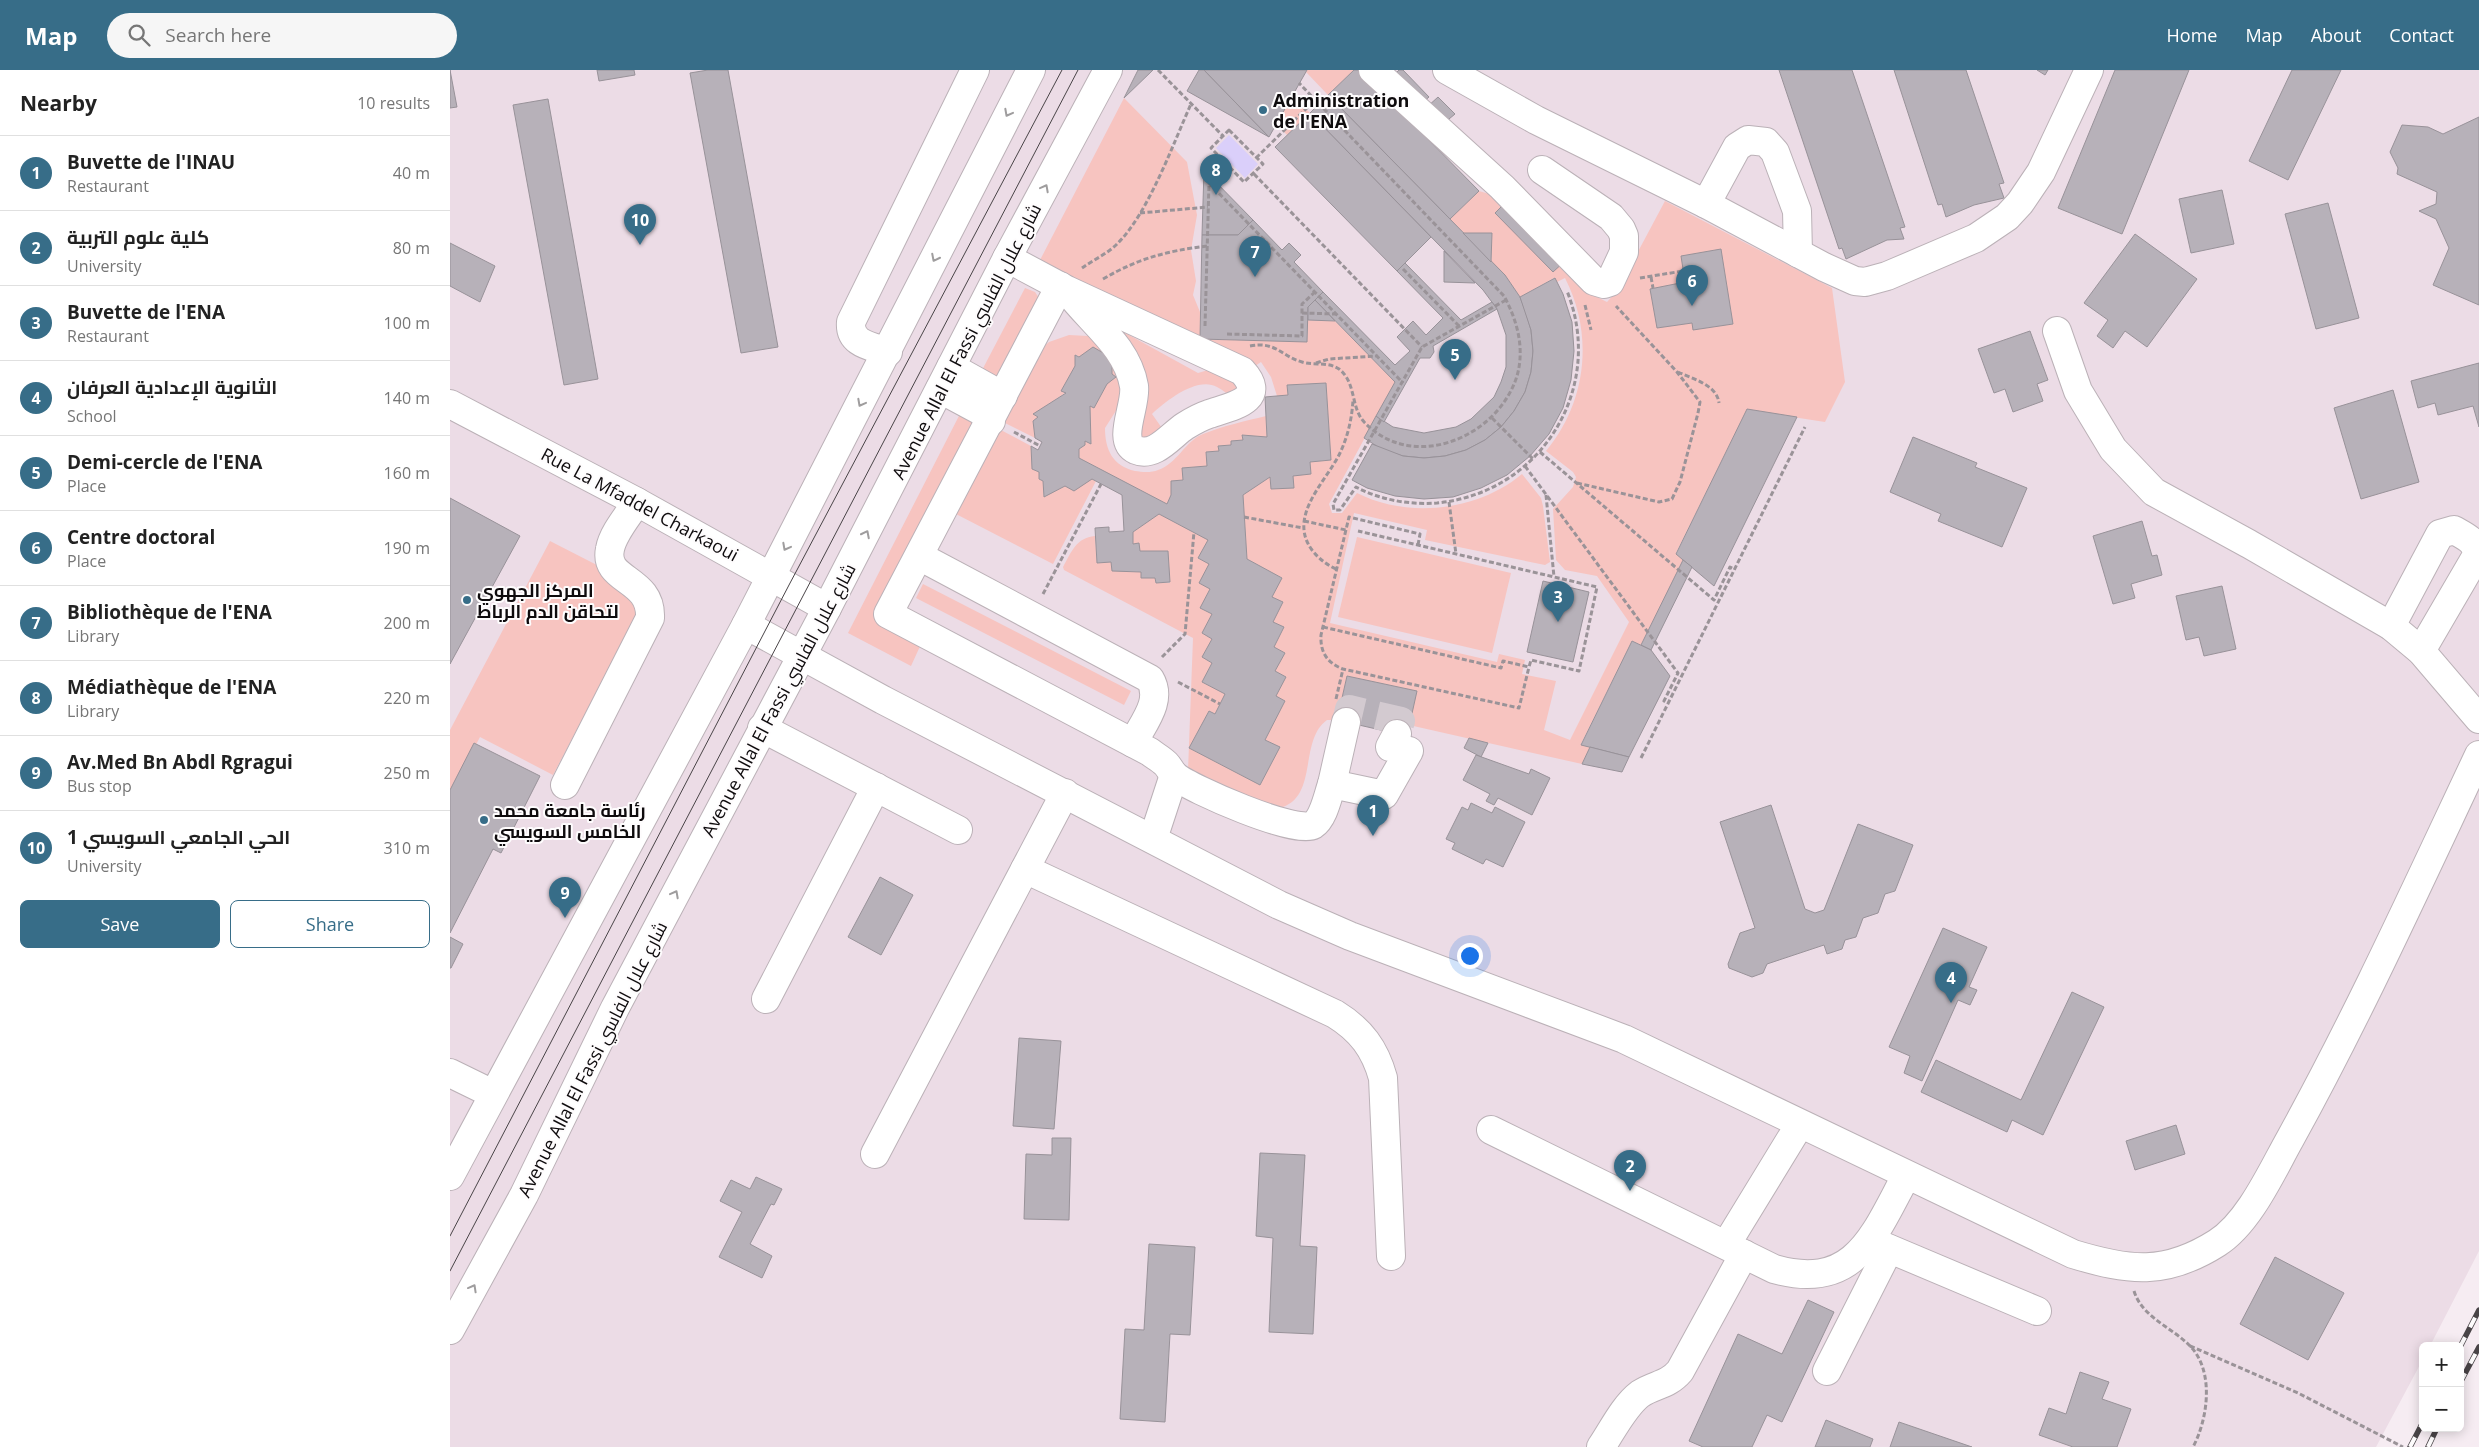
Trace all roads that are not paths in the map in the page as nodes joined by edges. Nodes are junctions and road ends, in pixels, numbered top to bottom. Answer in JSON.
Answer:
{"nodes":[{"id":1,"x":975,"y":70,"type":"edge"},
{"id":2,"x":1031,"y":70,"type":"edge"},
{"id":3,"x":1108,"y":70,"type":"edge"},
{"id":4,"x":1373,"y":70,"type":"edge"},
{"id":5,"x":1447,"y":70,"type":"edge"},
{"id":6,"x":2089,"y":70,"type":"edge"},
{"id":7,"x":1542,"y":170,"type":"dead end"},
{"id":8,"x":1706,"y":204,"type":"junction"},
{"id":9,"x":1798,"y":253,"type":"junction"},
{"id":10,"x":1007,"y":258,"type":"junction"},
{"id":11,"x":1069,"y":291,"type":"junction"},
{"id":12,"x":2057,"y":331,"type":"dead end"},
{"id":13,"x":888,"y":352,"type":"junction"},
{"id":14,"x":946,"y":378,"type":"junction"},
{"id":15,"x":1004,"y":396,"type":"junction"},
{"id":16,"x":451,"y":406,"type":"edge"},
{"id":17,"x":991,"y":421,"type":"junction"},
{"id":18,"x":637,"y":502,"type":"junction"},
{"id":19,"x":919,"y":556,"type":"junction"},
{"id":20,"x":771,"y":575,"type":"junction"},
{"id":21,"x":828,"y":608,"type":"junction"},
{"id":22,"x":746,"y":625,"type":"junction"},
{"id":23,"x":2391,"y":626,"type":"junction"},
{"id":24,"x":2421,"y":651,"type":"junction"},
{"id":25,"x":802,"y":656,"type":"junction"},
{"id":26,"x":2479,"y":719,"type":"edge"},
{"id":27,"x":1346,"y":722,"type":"tunnel mouth"},
{"id":28,"x":762,"y":728,"type":"junction"},
{"id":29,"x":1397,"y":734,"type":"tunnel mouth"},
{"id":30,"x":1133,"y":743,"type":"junction"},
{"id":31,"x":2479,"y":755,"type":"edge"},
{"id":32,"x":1174,"y":775,"type":"junction"},
{"id":33,"x":1332,"y":784,"type":"junction"},
{"id":34,"x":565,"y":785,"type":"dead end"},
{"id":35,"x":876,"y":788,"type":"junction"},
{"id":36,"x":1065,"y":793,"type":"junction"},
{"id":37,"x":958,"y":830,"type":"dead end"},
{"id":38,"x":1153,"y":839,"type":"junction"},
{"id":39,"x":1025,"y":869,"type":"junction"},
{"id":40,"x":766,"y":999,"type":"dead end"},
{"id":41,"x":450,"y":1073,"type":"edge"},
{"id":42,"x":493,"y":1094,"type":"junction"},
{"id":43,"x":1800,"y":1124,"type":"junction"},
{"id":44,"x":1491,"y":1130,"type":"dead end"},
{"id":45,"x":875,"y":1154,"type":"dead end"},
{"id":46,"x":450,"y":1176,"type":"edge"},
{"id":47,"x":1906,"y":1176,"type":"junction"},
{"id":48,"x":1880,"y":1245,"type":"junction"},
{"id":49,"x":1735,"y":1249,"type":"junction"},
{"id":50,"x":1391,"y":1256,"type":"dead end"},
{"id":51,"x":2037,"y":1312,"type":"dead end"},
{"id":52,"x":450,"y":1330,"type":"edge"},
{"id":53,"x":1827,"y":1371,"type":"dead end"},
{"id":54,"x":1601,"y":1447,"type":"edge"}],
"edges":[{"from":1,"to":13,"type":"street"},
{"from":2,"to":13,"type":"street","one_way":true},
{"from":10,"to":3,"type":"street","name":"Avenue Allal El Fassi شارع علال الفاسي","one_way":true},
{"from":4,"to":7,"type":"street"},
{"from":5,"to":8,"type":"street"},
{"from":6,"to":9,"type":"street"},
{"from":8,"to":9,"type":"street"},
{"from":8,"to":9,"type":"street"},
{"from":10,"to":11,"type":"street"},
{"from":10,"to":14,"type":"street","name":"Avenue Allal El Fassi شارع علال الفاسي"},
{"from":11,"to":11,"type":"street"},
{"from":11,"to":15,"type":"street"},
{"from":12,"to":23,"type":"street"},
{"from":13,"to":20,"type":"street","one_way":true},
{"from":14,"to":15,"type":"street"},
{"from":14,"to":17,"type":"street"},
{"from":21,"to":14,"type":"street","name":"Avenue Allal El Fassi شارع علال الفاسي","one_way":true},
{"from":15,"to":17,"type":"street"},
{"from":16,"to":18,"type":"street","name":"Rue La Mfaddel Charkaoui"},
{"from":17,"to":19,"type":"street"},
{"from":18,"to":20,"type":"street","name":"Rue La Mfaddel Charkaoui"},
{"from":18,"to":34,"type":"street"},
{"from":19,"to":30,"type":"street"},
{"from":19,"to":30,"type":"street"},
{"from":20,"to":21,"type":"street","name":"Rue La Mfaddel Charkaoui"},
{"from":20,"to":22,"type":"street"},
{"from":21,"to":25,"type":"street","name":"Avenue Allal El Fassi شارع علال الفاسي"},
{"from":22,"to":25,"type":"street"},
{"from":22,"to":42,"type":"street"},
{"from":23,"to":24,"type":"street"},
{"from":23,"to":24,"type":"street"},
{"from":24,"to":26,"type":"street"},
{"from":25,"to":28,"type":"street","name":"Avenue Allal El Fassi شارع علال الفاسي"},
{"from":25,"to":36,"type":"street"},
{"from":27,"to":33,"type":"street"},
{"from":28,"to":35,"type":"street"},
{"from":52,"to":28,"type":"street","name":"Avenue Allal El Fassi شارع علال الفاسي","one_way":true},
{"from":29,"to":33,"type":"street"},
{"from":30,"to":32,"type":"street"},
{"from":31,"to":47,"type":"street"},
{"from":32,"to":33,"type":"street"},
{"from":32,"to":38,"type":"street"},
{"from":35,"to":37,"type":"street"},
{"from":35,"to":40,"type":"street"},
{"from":36,"to":38,"type":"street"},
{"from":36,"to":39,"type":"street"},
{"from":38,"to":43,"type":"street"},
{"from":39,"to":45,"type":"street"},
{"from":39,"to":50,"type":"street"},
{"from":41,"to":42,"type":"street"},
{"from":42,"to":46,"type":"street"},
{"from":43,"to":47,"type":"street"},
{"from":43,"to":49,"type":"street"},
{"from":44,"to":49,"type":"street"},
{"from":47,"to":48,"type":"street"},
{"from":48,"to":49,"type":"street"},
{"from":48,"to":51,"type":"street"},
{"from":48,"to":53,"type":"street"},
{"from":49,"to":54,"type":"street"}]}
